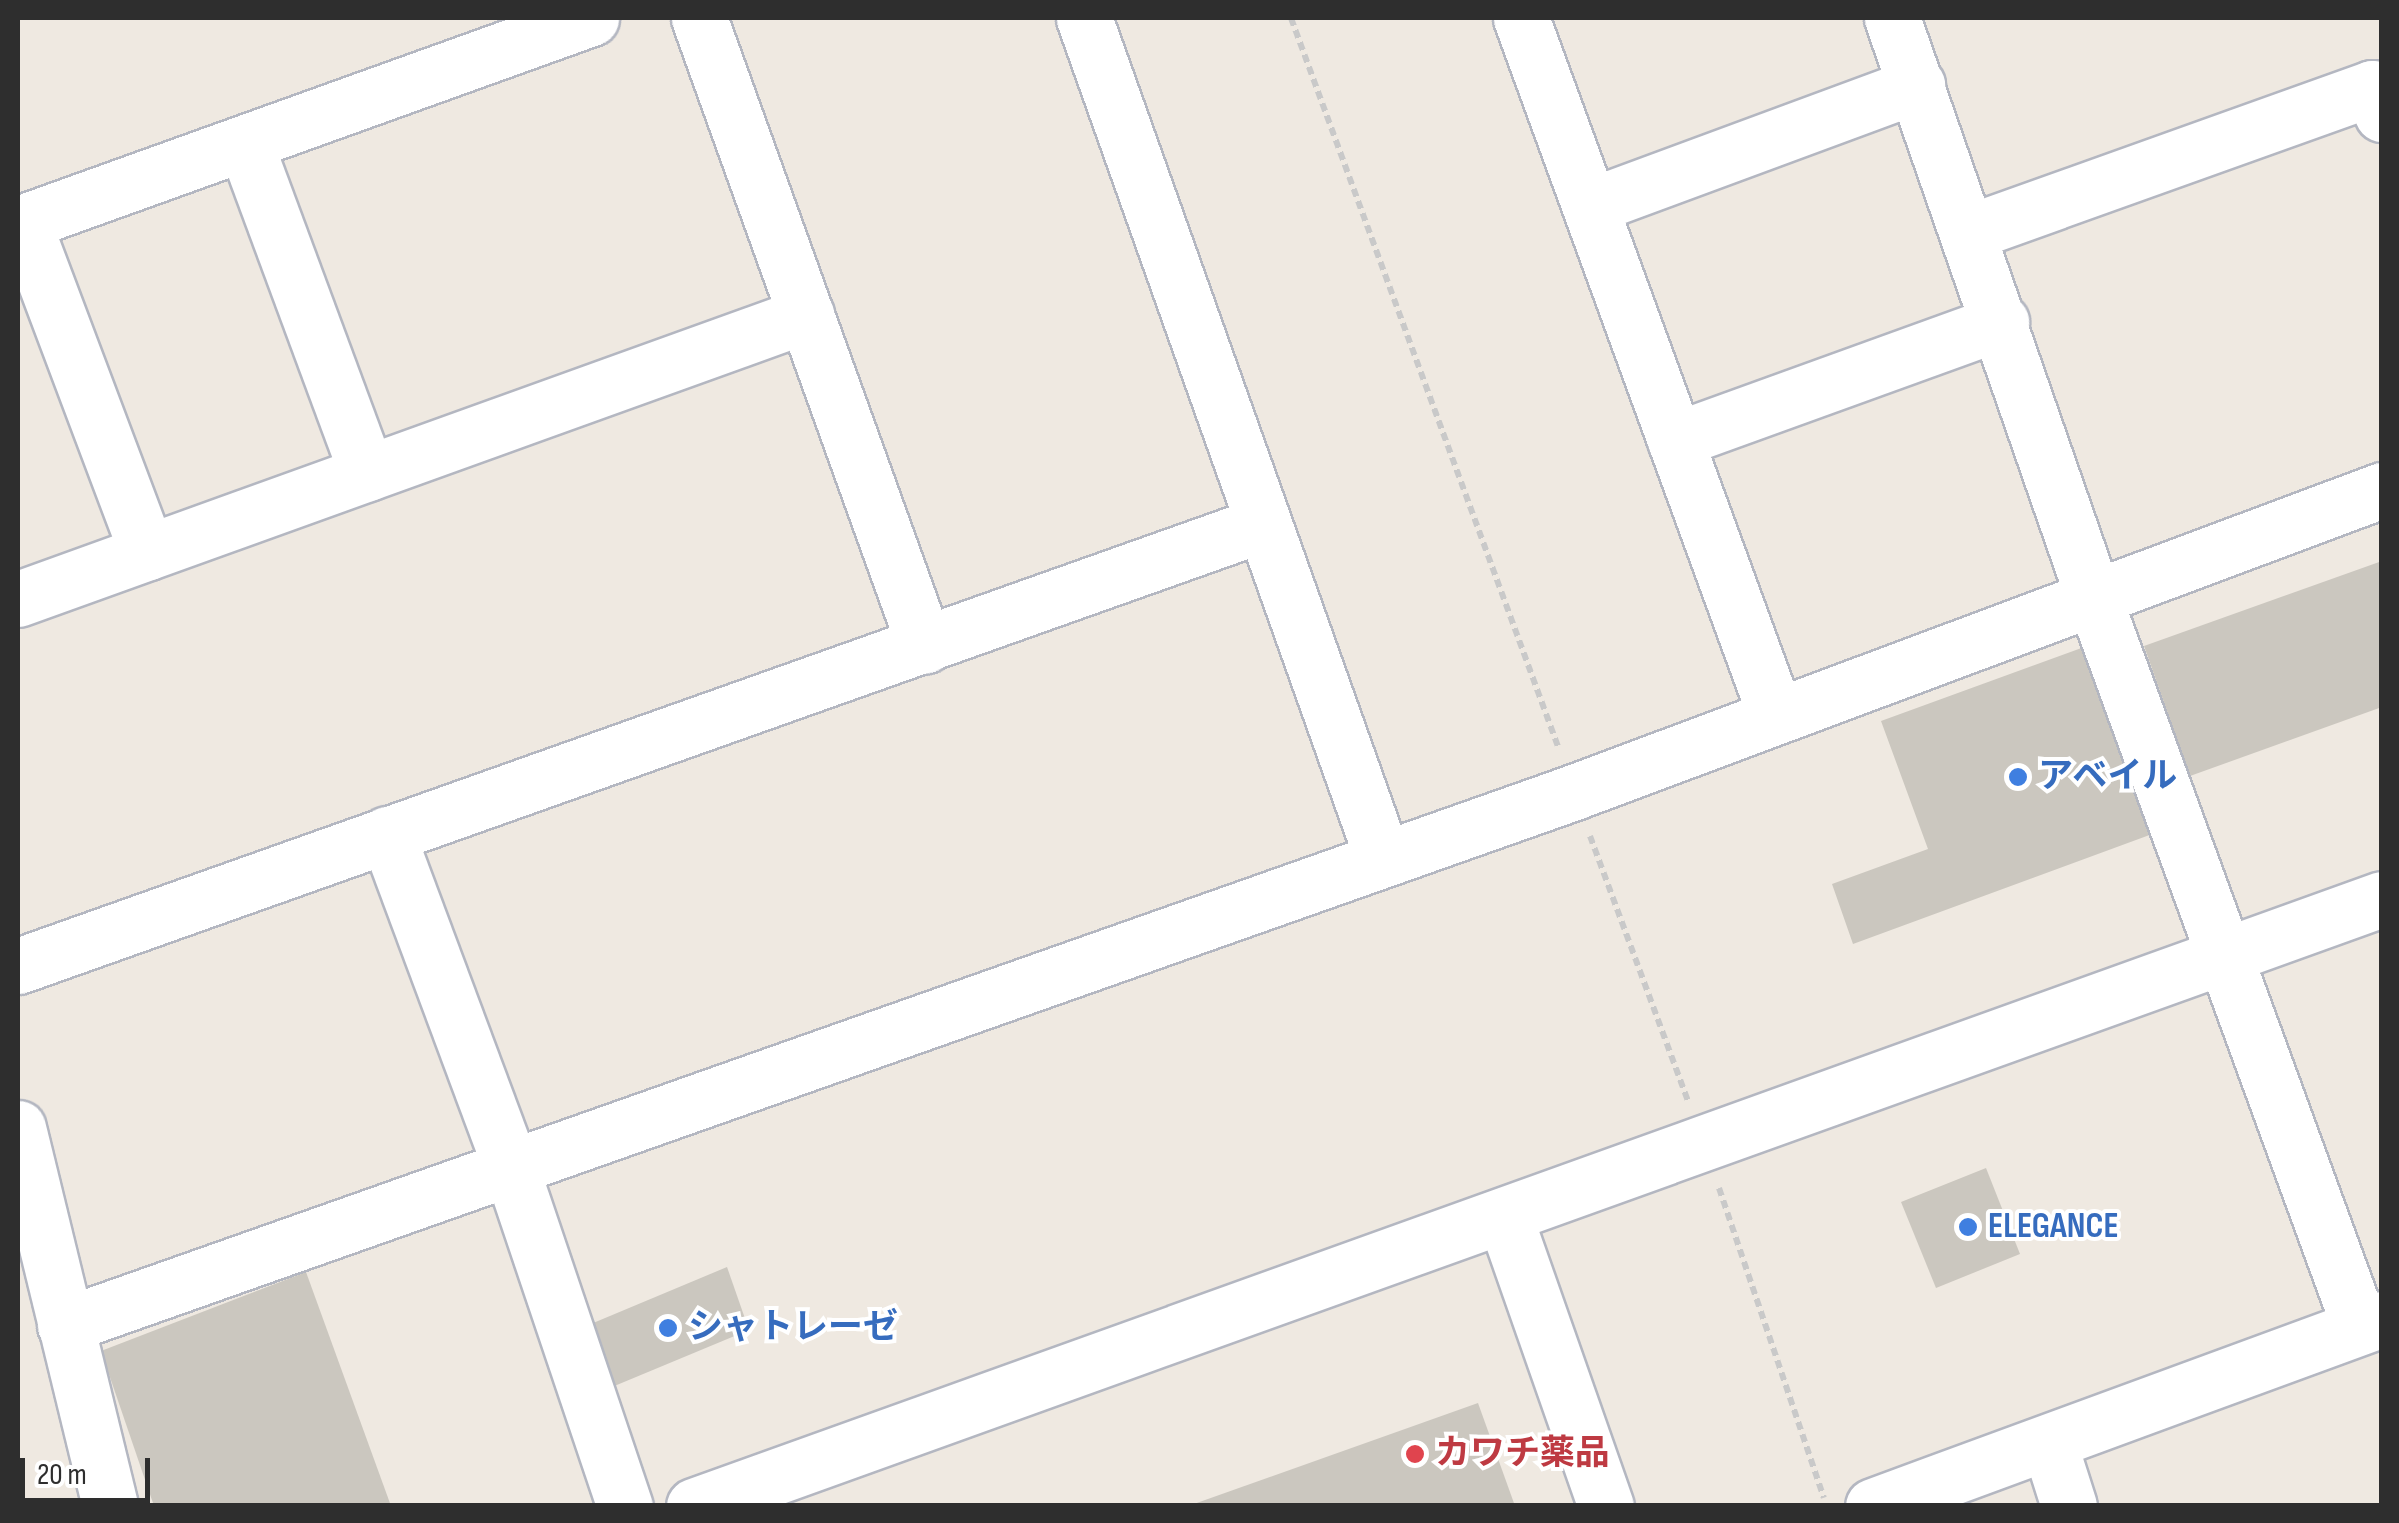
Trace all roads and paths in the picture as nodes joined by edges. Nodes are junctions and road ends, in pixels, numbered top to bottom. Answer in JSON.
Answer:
{"nodes":[{"id":1,"x":592,"y":18,"type":"edge"},
{"id":2,"x":698,"y":18,"type":"edge"},
{"id":3,"x":1084,"y":18,"type":"edge"},
{"id":4,"x":1521,"y":18,"type":"edge"},
{"id":5,"x":1892,"y":18,"type":"edge"},
{"id":6,"x":1917,"y":86,"type":"junction"},
{"id":7,"x":2382,"y":114,"type":"edge"},
{"id":8,"x":245,"y":143,"type":"junction"},
{"id":9,"x":1590,"y":206,"type":"junction"},
{"id":10,"x":20,"y":223,"type":"edge"},
{"id":11,"x":1970,"y":232,"type":"junction"},
{"id":12,"x":806,"y":315,"type":"junction"},
{"id":13,"x":2001,"y":322,"type":"junction"},
{"id":14,"x":1676,"y":440,"type":"junction"},
{"id":15,"x":367,"y":473,"type":"junction"},
{"id":16,"x":2382,"y":490,"type":"edge"},
{"id":17,"x":1263,"y":524,"type":"junction"},
{"id":18,"x":147,"y":552,"type":"junction"},
{"id":19,"x":2093,"y":596,"type":"junction"},
{"id":20,"x":18,"y":599,"type":"edge"},
{"id":21,"x":925,"y":646,"type":"junction"},
{"id":22,"x":1776,"y":716,"type":"junction"},
{"id":23,"x":387,"y":834,"type":"junction"},
{"id":24,"x":1384,"y":859,"type":"junction"},
{"id":25,"x":2382,"y":899,"type":"edge"},
{"id":26,"x":2227,"y":960,"type":"junction"},
{"id":27,"x":18,"y":966,"type":"edge"},
{"id":28,"x":18,"y":1128,"type":"edge"},
{"id":29,"x":511,"y":1168,"type":"junction"},
{"id":30,"x":1505,"y":1218,"type":"junction"},
{"id":31,"x":2371,"y":1323,"type":"edge"},
{"id":32,"x":65,"y":1325,"type":"junction"},
{"id":33,"x":2049,"y":1443,"type":"junction"},
{"id":34,"x":110,"y":1506,"type":"edge"},
{"id":35,"x":625,"y":1506,"type":"edge"},
{"id":36,"x":694,"y":1506,"type":"edge"},
{"id":37,"x":1606,"y":1506,"type":"edge"},
{"id":38,"x":1873,"y":1506,"type":"edge"},
{"id":39,"x":2069,"y":1506,"type":"edge"}],
"edges":[{"from":1,"to":8,"type":"street"},
{"from":2,"to":12,"type":"street"},
{"from":3,"to":17,"type":"street"},
{"from":4,"to":9,"type":"street"},
{"from":5,"to":6,"type":"street"},
{"from":6,"to":9,"type":"street"},
{"from":6,"to":11,"type":"street"},
{"from":7,"to":11,"type":"street"},
{"from":8,"to":10,"type":"street"},
{"from":8,"to":15,"type":"street"},
{"from":9,"to":14,"type":"street"},
{"from":10,"to":18,"type":"street"},
{"from":11,"to":13,"type":"street"},
{"from":12,"to":15,"type":"street"},
{"from":12,"to":21,"type":"street"},
{"from":13,"to":14,"type":"street"},
{"from":13,"to":19,"type":"street"},
{"from":14,"to":22,"type":"street"},
{"from":15,"to":18,"type":"street"},
{"from":16,"to":19,"type":"street"},
{"from":17,"to":21,"type":"street"},
{"from":17,"to":24,"type":"street"},
{"from":18,"to":20,"type":"street"},
{"from":19,"to":22,"type":"street"},
{"from":19,"to":26,"type":"street"},
{"from":21,"to":23,"type":"street"},
{"from":22,"to":24,"type":"street"},
{"from":23,"to":27,"type":"street"},
{"from":23,"to":29,"type":"street"},
{"from":24,"to":29,"type":"street"},
{"from":25,"to":26,"type":"street"},
{"from":26,"to":30,"type":"street"},
{"from":26,"to":31,"type":"street"},
{"from":28,"to":32,"type":"street"},
{"from":29,"to":32,"type":"street"},
{"from":29,"to":35,"type":"street"},
{"from":30,"to":36,"type":"street"},
{"from":30,"to":37,"type":"street"},
{"from":31,"to":33,"type":"street"},
{"from":32,"to":34,"type":"street"},
{"from":33,"to":38,"type":"street"},
{"from":33,"to":39,"type":"street"}]}
